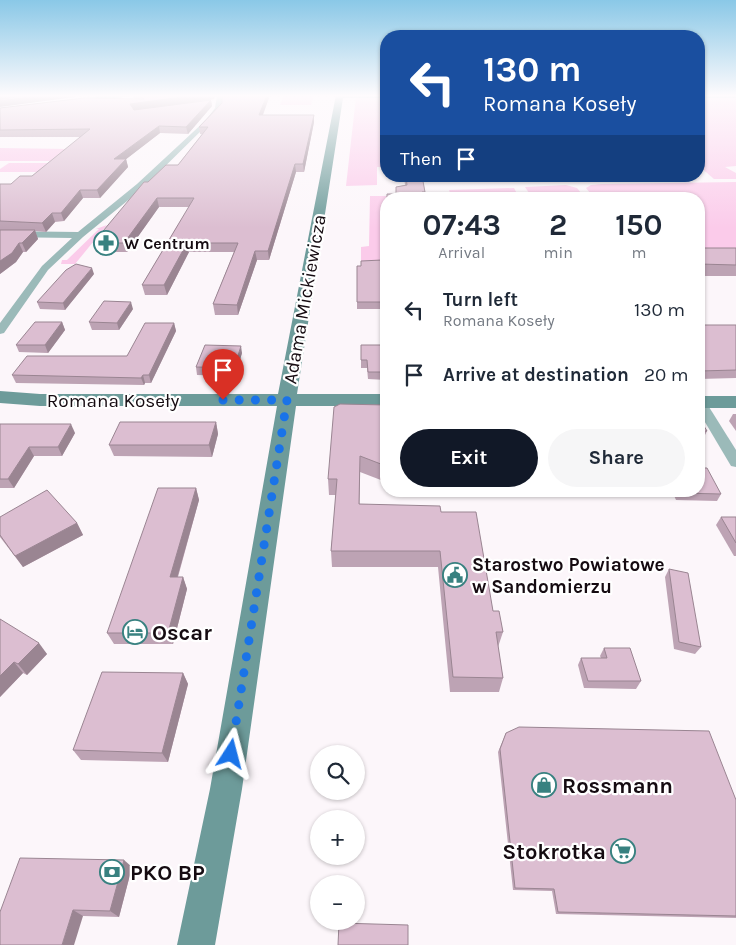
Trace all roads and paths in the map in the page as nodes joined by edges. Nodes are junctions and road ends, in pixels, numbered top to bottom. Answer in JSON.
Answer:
{"nodes":[{"id":1,"x":188,"y":139,"type":"edge"},
{"id":2,"x":332,"y":139,"type":"edge"},
{"id":3,"x":0,"y":234,"type":"edge"},
{"id":4,"x":80,"y":234,"type":"junction"},
{"id":5,"x":0,"y":331,"type":"edge"},
{"id":6,"x":0,"y":397,"type":"edge"},
{"id":7,"x":287,"y":400,"type":"junction"},
{"id":8,"x":380,"y":400,"type":"edge"},
{"id":9,"x":705,"y":402,"type":"edge"},
{"id":10,"x":736,"y":402,"type":"edge"},
{"id":11,"x":705,"y":412,"type":"edge"},
{"id":12,"x":736,"y":462,"type":"edge"},
{"id":13,"x":196,"y":945,"type":"edge"}],
"edges":[{"from":1,"to":4,"type":"street"},
{"from":2,"to":7,"type":"street","name":"Adama Mickiewicza"},
{"from":3,"to":4,"type":"street"},
{"from":4,"to":5,"type":"street"},
{"from":6,"to":7,"type":"street","name":"Romana Koseły"},
{"from":7,"to":8,"type":"street","name":"Romana Koseły"},
{"from":7,"to":13,"type":"street","name":"Adama Mickiewicza"},
{"from":9,"to":10,"type":"street"},
{"from":11,"to":12,"type":"street"}]}
